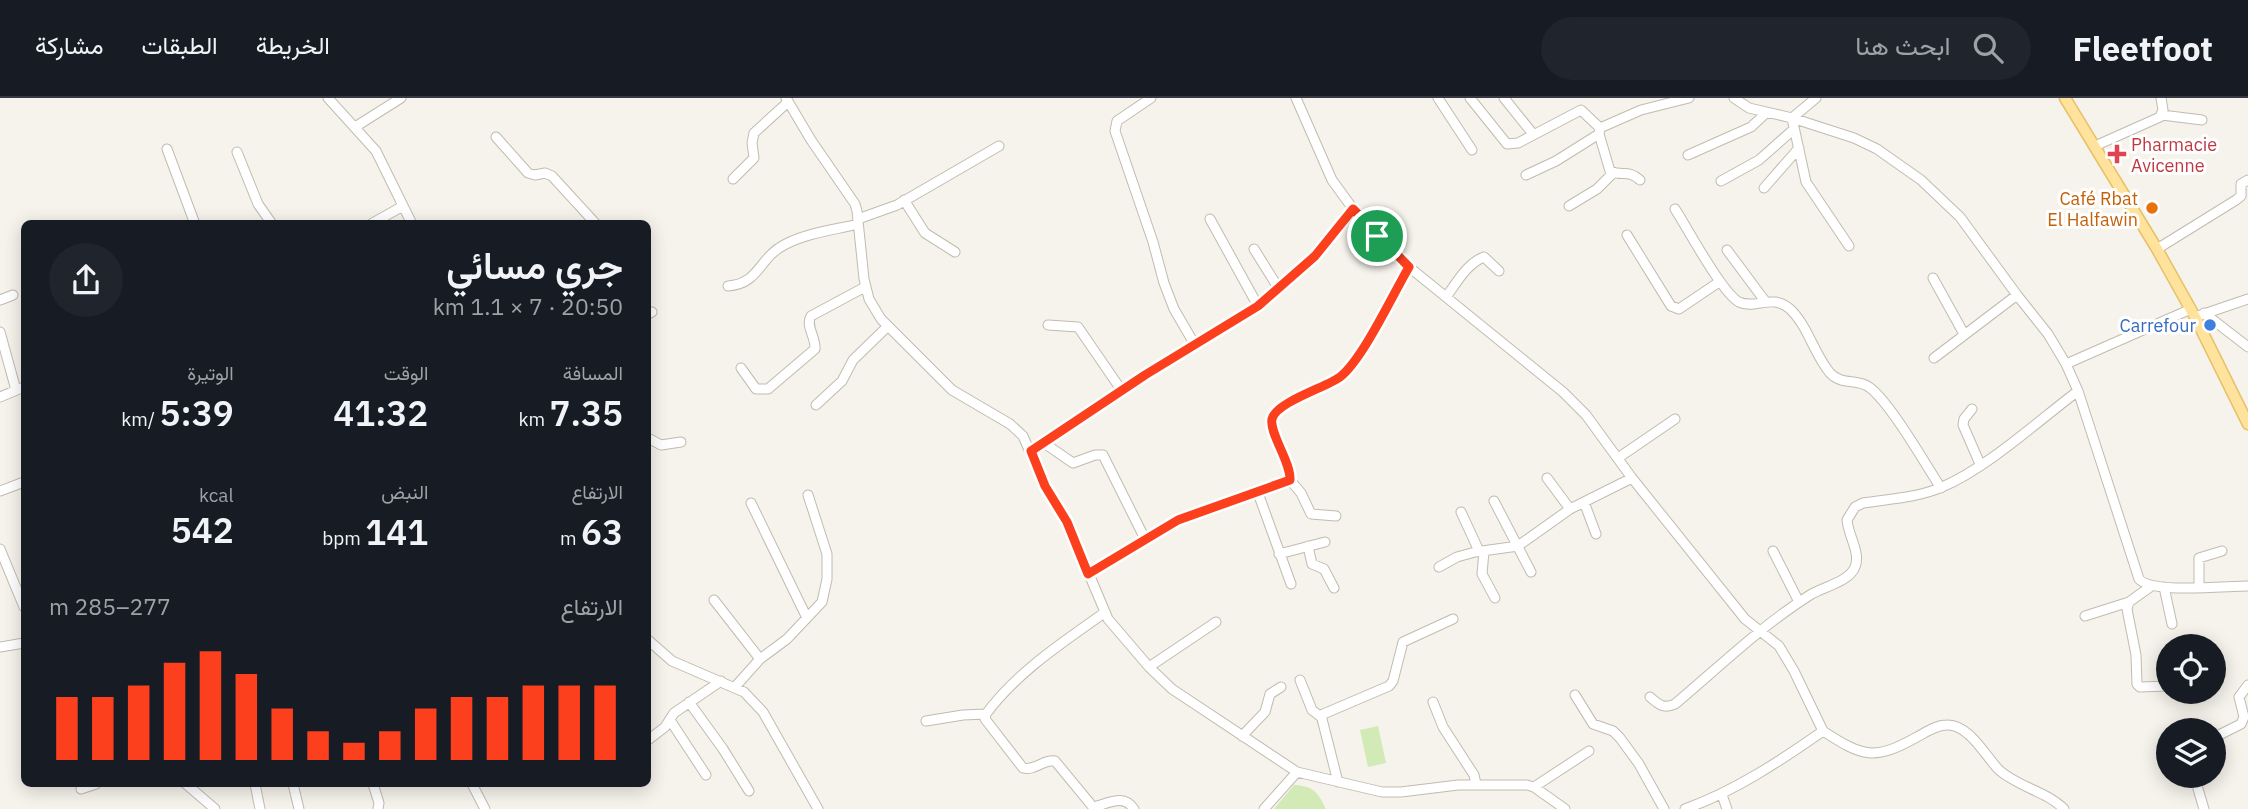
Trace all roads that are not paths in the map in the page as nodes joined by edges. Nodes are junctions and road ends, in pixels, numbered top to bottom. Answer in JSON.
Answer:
{"nodes":[{"id":1,"x":328,"y":98,"type":"edge"},
{"id":2,"x":401,"y":98,"type":"edge"},
{"id":3,"x":1151,"y":98,"type":"edge"},
{"id":4,"x":1296,"y":98,"type":"edge"},
{"id":5,"x":1438,"y":98,"type":"edge"},
{"id":6,"x":1470,"y":98,"type":"edge"},
{"id":7,"x":1504,"y":98,"type":"edge"},
{"id":8,"x":1686,"y":98,"type":"edge"},
{"id":9,"x":1734,"y":98,"type":"edge"},
{"id":10,"x":1816,"y":98,"type":"edge"},
{"id":11,"x":2066,"y":98,"type":"edge"},
{"id":12,"x":2161,"y":98,"type":"edge"},
{"id":13,"x":787,"y":100,"type":"edge"},
{"id":14,"x":1766,"y":113,"type":"junction"},
{"id":15,"x":2162,"y":114,"type":"junction"},
{"id":16,"x":1792,"y":118,"type":"junction"},
{"id":17,"x":2202,"y":120,"type":"dead end"},
{"id":18,"x":355,"y":127,"type":"junction"},
{"id":19,"x":1794,"y":129,"type":"junction"},
{"id":20,"x":1600,"y":131,"type":"junction"},
{"id":21,"x":1533,"y":134,"type":"junction"},
{"id":22,"x":496,"y":137,"type":"dead end"},
{"id":23,"x":999,"y":146,"type":"dead end"},
{"id":24,"x":2095,"y":146,"type":"junction"},
{"id":25,"x":1798,"y":148,"type":"junction"},
{"id":26,"x":167,"y":149,"type":"dead end"},
{"id":27,"x":1472,"y":150,"type":"dead end"},
{"id":28,"x":237,"y":152,"type":"dead end"},
{"id":29,"x":1688,"y":155,"type":"dead end"},
{"id":30,"x":1613,"y":173,"type":"junction"},
{"id":31,"x":1526,"y":175,"type":"dead end"},
{"id":32,"x":733,"y":178,"type":"dead end"},
{"id":33,"x":1640,"y":180,"type":"dead end"},
{"id":34,"x":2248,"y":180,"type":"edge"},
{"id":35,"x":1721,"y":181,"type":"dead end"},
{"id":36,"x":1764,"y":188,"type":"dead end"},
{"id":37,"x":904,"y":200,"type":"junction"},
{"id":38,"x":402,"y":206,"type":"junction"},
{"id":39,"x":1569,"y":206,"type":"dead end"},
{"id":40,"x":1353,"y":209,"type":"junction"},
{"id":41,"x":1675,"y":209,"type":"dead end"},
{"id":42,"x":1210,"y":219,"type":"dead end"},
{"id":43,"x":194,"y":220,"type":"edge"},
{"id":44,"x":268,"y":220,"type":"edge"},
{"id":45,"x":378,"y":220,"type":"edge"},
{"id":46,"x":410,"y":220,"type":"edge"},
{"id":47,"x":592,"y":220,"type":"edge"},
{"id":48,"x":858,"y":222,"type":"junction"},
{"id":49,"x":1627,"y":236,"type":"dead end"},
{"id":50,"x":1849,"y":246,"type":"dead end"},
{"id":51,"x":1254,"y":249,"type":"dead end"},
{"id":52,"x":2157,"y":249,"type":"junction"},
{"id":53,"x":1727,"y":250,"type":"dead end"},
{"id":54,"x":956,"y":252,"type":"dead end"},
{"id":55,"x":1409,"y":267,"type":"junction"},
{"id":56,"x":1499,"y":271,"type":"dead end"},
{"id":57,"x":1933,"y":278,"type":"dead end"},
{"id":58,"x":1719,"y":282,"type":"junction"},
{"id":59,"x":728,"y":286,"type":"dead end"},
{"id":60,"x":865,"y":286,"type":"junction"},
{"id":61,"x":1279,"y":289,"type":"junction"},
{"id":62,"x":13,"y":295,"type":"dead end"},
{"id":63,"x":2017,"y":295,"type":"junction"},
{"id":64,"x":1446,"y":297,"type":"junction"},
{"id":65,"x":2248,"y":299,"type":"edge"},
{"id":66,"x":0,"y":300,"type":"edge"},
{"id":67,"x":1765,"y":301,"type":"junction"},
{"id":68,"x":1258,"y":306,"type":"junction"},
{"id":69,"x":2196,"y":313,"type":"junction"},
{"id":70,"x":1048,"y":325,"type":"dead end"},
{"id":71,"x":888,"y":326,"type":"junction"},
{"id":72,"x":0,"y":332,"type":"edge"},
{"id":73,"x":1964,"y":334,"type":"junction"},
{"id":74,"x":1195,"y":345,"type":"junction"},
{"id":75,"x":2248,"y":347,"type":"edge"},
{"id":76,"x":1934,"y":358,"type":"dead end"},
{"id":77,"x":2066,"y":364,"type":"junction"},
{"id":78,"x":741,"y":368,"type":"dead end"},
{"id":79,"x":20,"y":388,"type":"edge"},
{"id":80,"x":1122,"y":391,"type":"junction"},
{"id":81,"x":2078,"y":391,"type":"junction"},
{"id":82,"x":0,"y":397,"type":"edge"},
{"id":83,"x":816,"y":405,"type":"dead end"},
{"id":84,"x":1972,"y":409,"type":"dead end"},
{"id":85,"x":1675,"y":419,"type":"dead end"},
{"id":86,"x":2248,"y":424,"type":"edge"},
{"id":87,"x":651,"y":440,"type":"edge"},
{"id":88,"x":681,"y":442,"type":"dead end"},
{"id":89,"x":1044,"y":443,"type":"junction"},
{"id":90,"x":1031,"y":451,"type":"junction"},
{"id":91,"x":1618,"y":458,"type":"junction"},
{"id":92,"x":1980,"y":464,"type":"junction"},
{"id":93,"x":1547,"y":478,"type":"dead end"},
{"id":94,"x":1632,"y":478,"type":"junction"},
{"id":95,"x":1290,"y":480,"type":"junction"},
{"id":96,"x":21,"y":482,"type":"edge"},
{"id":97,"x":1941,"y":488,"type":"junction"},
{"id":98,"x":0,"y":491,"type":"edge"},
{"id":99,"x":1258,"y":493,"type":"junction"},
{"id":100,"x":808,"y":495,"type":"dead end"},
{"id":101,"x":1494,"y":501,"type":"dead end"},
{"id":102,"x":1584,"y":502,"type":"junction"},
{"id":103,"x":751,"y":503,"type":"dead end"},
{"id":104,"x":1570,"y":509,"type":"junction"},
{"id":105,"x":1461,"y":512,"type":"dead end"},
{"id":106,"x":1336,"y":516,"type":"dead end"},
{"id":107,"x":1595,"y":534,"type":"dead end"},
{"id":108,"x":1145,"y":539,"type":"junction"},
{"id":109,"x":1325,"y":542,"type":"dead end"},
{"id":110,"x":1518,"y":546,"type":"junction"},
{"id":111,"x":1308,"y":547,"type":"junction"},
{"id":112,"x":0,"y":549,"type":"edge"},
{"id":113,"x":1482,"y":551,"type":"junction"},
{"id":114,"x":1773,"y":551,"type":"dead end"},
{"id":115,"x":2222,"y":551,"type":"dead end"},
{"id":116,"x":1279,"y":554,"type":"junction"},
{"id":117,"x":1439,"y":567,"type":"dead end"},
{"id":118,"x":1531,"y":572,"type":"dead end"},
{"id":119,"x":1088,"y":574,"type":"junction"},
{"id":120,"x":1291,"y":584,"type":"dead end"},
{"id":121,"x":2150,"y":586,"type":"junction"},
{"id":122,"x":2248,"y":586,"type":"edge"},
{"id":123,"x":2164,"y":587,"type":"junction"},
{"id":124,"x":2199,"y":587,"type":"junction"},
{"id":125,"x":21,"y":588,"type":"edge"},
{"id":126,"x":1334,"y":588,"type":"dead end"},
{"id":127,"x":1495,"y":598,"type":"dead end"},
{"id":128,"x":715,"y":600,"type":"dead end"},
{"id":129,"x":2129,"y":602,"type":"junction"},
{"id":130,"x":1799,"y":603,"type":"junction"},
{"id":131,"x":1104,"y":612,"type":"junction"},
{"id":132,"x":2085,"y":616,"type":"dead end"},
{"id":133,"x":807,"y":618,"type":"junction"},
{"id":134,"x":1453,"y":620,"type":"dead end"},
{"id":135,"x":1216,"y":622,"type":"dead end"},
{"id":136,"x":2172,"y":624,"type":"dead end"},
{"id":137,"x":1760,"y":631,"type":"junction"},
{"id":138,"x":651,"y":643,"type":"edge"},
{"id":139,"x":21,"y":644,"type":"edge"},
{"id":140,"x":0,"y":648,"type":"edge"},
{"id":141,"x":760,"y":659,"type":"junction"},
{"id":142,"x":1149,"y":667,"type":"junction"},
{"id":143,"x":1300,"y":680,"type":"dead end"},
{"id":144,"x":721,"y":681,"type":"junction"},
{"id":145,"x":2248,"y":685,"type":"edge"},
{"id":146,"x":2156,"y":686,"type":"edge"},
{"id":147,"x":735,"y":687,"type":"junction"},
{"id":148,"x":1281,"y":688,"type":"dead end"},
{"id":149,"x":1575,"y":695,"type":"dead end"},
{"id":150,"x":1650,"y":697,"type":"dead end"},
{"id":151,"x":689,"y":702,"type":"junction"},
{"id":152,"x":1433,"y":702,"type":"dead end"},
{"id":153,"x":985,"y":714,"type":"junction"},
{"id":154,"x":1321,"y":717,"type":"junction"},
{"id":155,"x":670,"y":720,"type":"junction"},
{"id":156,"x":926,"y":721,"type":"dead end"},
{"id":157,"x":1823,"y":731,"type":"junction"},
{"id":158,"x":2226,"y":732,"type":"edge"},
{"id":159,"x":1242,"y":736,"type":"junction"},
{"id":160,"x":651,"y":738,"type":"edge"},
{"id":161,"x":1589,"y":751,"type":"dead end"},
{"id":162,"x":1297,"y":772,"type":"junction"},
{"id":163,"x":706,"y":775,"type":"dead end"},
{"id":164,"x":1338,"y":782,"type":"junction"},
{"id":165,"x":1476,"y":784,"type":"junction"},
{"id":166,"x":87,"y":787,"type":"edge"},
{"id":167,"x":189,"y":787,"type":"edge"},
{"id":168,"x":256,"y":787,"type":"edge"},
{"id":169,"x":294,"y":787,"type":"edge"},
{"id":170,"x":374,"y":787,"type":"edge"},
{"id":171,"x":474,"y":787,"type":"edge"},
{"id":172,"x":1534,"y":787,"type":"junction"},
{"id":173,"x":81,"y":789,"type":"dead end"},
{"id":174,"x":2198,"y":789,"type":"dead end"},
{"id":175,"x":749,"y":791,"type":"dead end"},
{"id":176,"x":1722,"y":794,"type":"junction"},
{"id":177,"x":208,"y":807,"type":"edge"},
{"id":178,"x":260,"y":809,"type":"edge"},
{"id":179,"x":299,"y":809,"type":"edge"},
{"id":180,"x":378,"y":809,"type":"edge"},
{"id":181,"x":485,"y":809,"type":"edge"},
{"id":182,"x":818,"y":809,"type":"edge"},
{"id":183,"x":1134,"y":809,"type":"edge"},
{"id":184,"x":1264,"y":809,"type":"edge"},
{"id":185,"x":1564,"y":809,"type":"edge"},
{"id":186,"x":1664,"y":809,"type":"edge"},
{"id":187,"x":1685,"y":809,"type":"edge"},
{"id":188,"x":1727,"y":809,"type":"edge"},
{"id":189,"x":2064,"y":809,"type":"edge"},
{"id":190,"x":2204,"y":809,"type":"edge"}],
"edges":[{"from":1,"to":18,"type":"street"},
{"from":2,"to":18,"type":"street"},
{"from":3,"to":74,"type":"street"},
{"from":4,"to":40,"type":"street"},
{"from":5,"to":27,"type":"street"},
{"from":6,"to":21,"type":"street"},
{"from":7,"to":21,"type":"street"},
{"from":8,"to":20,"type":"street"},
{"from":9,"to":14,"type":"street"},
{"from":10,"to":16,"type":"street"},
{"from":11,"to":24,"type":"main road"},
{"from":12,"to":15,"type":"street"},
{"from":13,"to":32,"type":"street"},
{"from":13,"to":48,"type":"street"},
{"from":14,"to":16,"type":"street"},
{"from":14,"to":29,"type":"street"},
{"from":15,"to":17,"type":"street"},
{"from":15,"to":24,"type":"street"},
{"from":16,"to":19,"type":"street"},
{"from":16,"to":63,"type":"street"},
{"from":18,"to":38,"type":"street"},
{"from":19,"to":25,"type":"street"},
{"from":19,"to":35,"type":"street"},
{"from":20,"to":21,"type":"street"},
{"from":20,"to":30,"type":"street"},
{"from":20,"to":31,"type":"street"},
{"from":22,"to":47,"type":"street"},
{"from":23,"to":37,"type":"street"},
{"from":24,"to":52,"type":"main road"},
{"from":25,"to":36,"type":"street"},
{"from":25,"to":50,"type":"street"},
{"from":26,"to":43,"type":"street"},
{"from":28,"to":44,"type":"street"},
{"from":30,"to":33,"type":"street"},
{"from":30,"to":39,"type":"street"},
{"from":34,"to":52,"type":"street"},
{"from":37,"to":48,"type":"street"},
{"from":37,"to":54,"type":"street"},
{"from":38,"to":45,"type":"street"},
{"from":38,"to":46,"type":"street"},
{"from":40,"to":55,"type":"street"},
{"from":40,"to":61,"type":"street"},
{"from":41,"to":58,"type":"street"},
{"from":42,"to":68,"type":"street"},
{"from":48,"to":59,"type":"street"},
{"from":48,"to":60,"type":"street"},
{"from":49,"to":58,"type":"street"},
{"from":51,"to":61,"type":"street"},
{"from":52,"to":69,"type":"main road"},
{"from":53,"to":67,"type":"street"},
{"from":55,"to":64,"type":"street"},
{"from":55,"to":95,"type":"street"},
{"from":56,"to":64,"type":"street"},
{"from":57,"to":73,"type":"street"},
{"from":58,"to":67,"type":"street"},
{"from":60,"to":71,"type":"street"},
{"from":60,"to":78,"type":"street"},
{"from":61,"to":68,"type":"street"},
{"from":62,"to":66,"type":"street"},
{"from":63,"to":73,"type":"street"},
{"from":63,"to":77,"type":"street"},
{"from":64,"to":91,"type":"street"},
{"from":65,"to":69,"type":"street"},
{"from":67,"to":97,"type":"street"},
{"from":68,"to":74,"type":"street"},
{"from":69,"to":75,"type":"street"},
{"from":69,"to":77,"type":"street"},
{"from":69,"to":86,"type":"main road"},
{"from":70,"to":80,"type":"street"},
{"from":71,"to":83,"type":"street"},
{"from":71,"to":90,"type":"street"},
{"from":72,"to":79,"type":"street"},
{"from":73,"to":76,"type":"street"},
{"from":74,"to":80,"type":"street"},
{"from":77,"to":81,"type":"street"},
{"from":79,"to":82,"type":"street"},
{"from":80,"to":89,"type":"street"},
{"from":81,"to":92,"type":"street"},
{"from":81,"to":121,"type":"street"},
{"from":84,"to":92,"type":"street"},
{"from":85,"to":91,"type":"street"},
{"from":87,"to":88,"type":"street"},
{"from":89,"to":90,"type":"street"},
{"from":89,"to":108,"type":"street"},
{"from":90,"to":119,"type":"street"},
{"from":91,"to":94,"type":"street"},
{"from":92,"to":97,"type":"street"},
{"from":93,"to":104,"type":"street"},
{"from":94,"to":102,"type":"street"},
{"from":94,"to":137,"type":"street"},
{"from":95,"to":99,"type":"street"},
{"from":95,"to":106,"type":"street"},
{"from":96,"to":98,"type":"street"},
{"from":97,"to":130,"type":"street"},
{"from":99,"to":108,"type":"street"},
{"from":99,"to":116,"type":"street"},
{"from":100,"to":133,"type":"street"},
{"from":101,"to":110,"type":"street"},
{"from":102,"to":104,"type":"street"},
{"from":102,"to":107,"type":"street"},
{"from":103,"to":133,"type":"street"},
{"from":104,"to":110,"type":"street"},
{"from":105,"to":113,"type":"street"},
{"from":108,"to":119,"type":"street"},
{"from":109,"to":111,"type":"street"},
{"from":110,"to":113,"type":"street"},
{"from":110,"to":118,"type":"street"},
{"from":111,"to":116,"type":"street"},
{"from":111,"to":126,"type":"street"},
{"from":112,"to":125,"type":"street"},
{"from":113,"to":117,"type":"street"},
{"from":113,"to":127,"type":"street"},
{"from":114,"to":130,"type":"street"},
{"from":115,"to":124,"type":"street"},
{"from":116,"to":120,"type":"street"},
{"from":119,"to":131,"type":"street"},
{"from":121,"to":123,"type":"street"},
{"from":121,"to":129,"type":"street"},
{"from":122,"to":124,"type":"street"},
{"from":123,"to":124,"type":"street"},
{"from":123,"to":136,"type":"street"},
{"from":128,"to":141,"type":"street"},
{"from":129,"to":132,"type":"street"},
{"from":129,"to":146,"type":"street"},
{"from":130,"to":137,"type":"street"},
{"from":131,"to":142,"type":"street"},
{"from":131,"to":153,"type":"street"},
{"from":133,"to":141,"type":"street"},
{"from":134,"to":154,"type":"street"},
{"from":135,"to":142,"type":"street"},
{"from":137,"to":150,"type":"street"},
{"from":137,"to":157,"type":"street"},
{"from":138,"to":144,"type":"street"},
{"from":139,"to":140,"type":"street"},
{"from":141,"to":147,"type":"street"},
{"from":142,"to":159,"type":"street"},
{"from":143,"to":154,"type":"street"},
{"from":144,"to":147,"type":"street"},
{"from":144,"to":151,"type":"street"},
{"from":145,"to":158,"type":"street"},
{"from":147,"to":182,"type":"street"},
{"from":148,"to":159,"type":"street"},
{"from":149,"to":186,"type":"street"},
{"from":151,"to":155,"type":"street"},
{"from":151,"to":175,"type":"street"},
{"from":152,"to":165,"type":"street"},
{"from":153,"to":156,"type":"street"},
{"from":153,"to":183,"type":"street"},
{"from":154,"to":164,"type":"street"},
{"from":155,"to":160,"type":"street"},
{"from":155,"to":163,"type":"street"},
{"from":157,"to":176,"type":"street"},
{"from":157,"to":189,"type":"street"},
{"from":159,"to":162,"type":"street"},
{"from":161,"to":172,"type":"street"},
{"from":162,"to":164,"type":"street"},
{"from":162,"to":184,"type":"street"},
{"from":164,"to":165,"type":"street"},
{"from":165,"to":172,"type":"street"},
{"from":166,"to":173,"type":"street"},
{"from":167,"to":177,"type":"street"},
{"from":168,"to":178,"type":"street"},
{"from":169,"to":179,"type":"street"},
{"from":170,"to":180,"type":"street"},
{"from":171,"to":181,"type":"street"},
{"from":172,"to":185,"type":"street"},
{"from":174,"to":190,"type":"street"},
{"from":176,"to":187,"type":"street"},
{"from":176,"to":188,"type":"street"}]}
